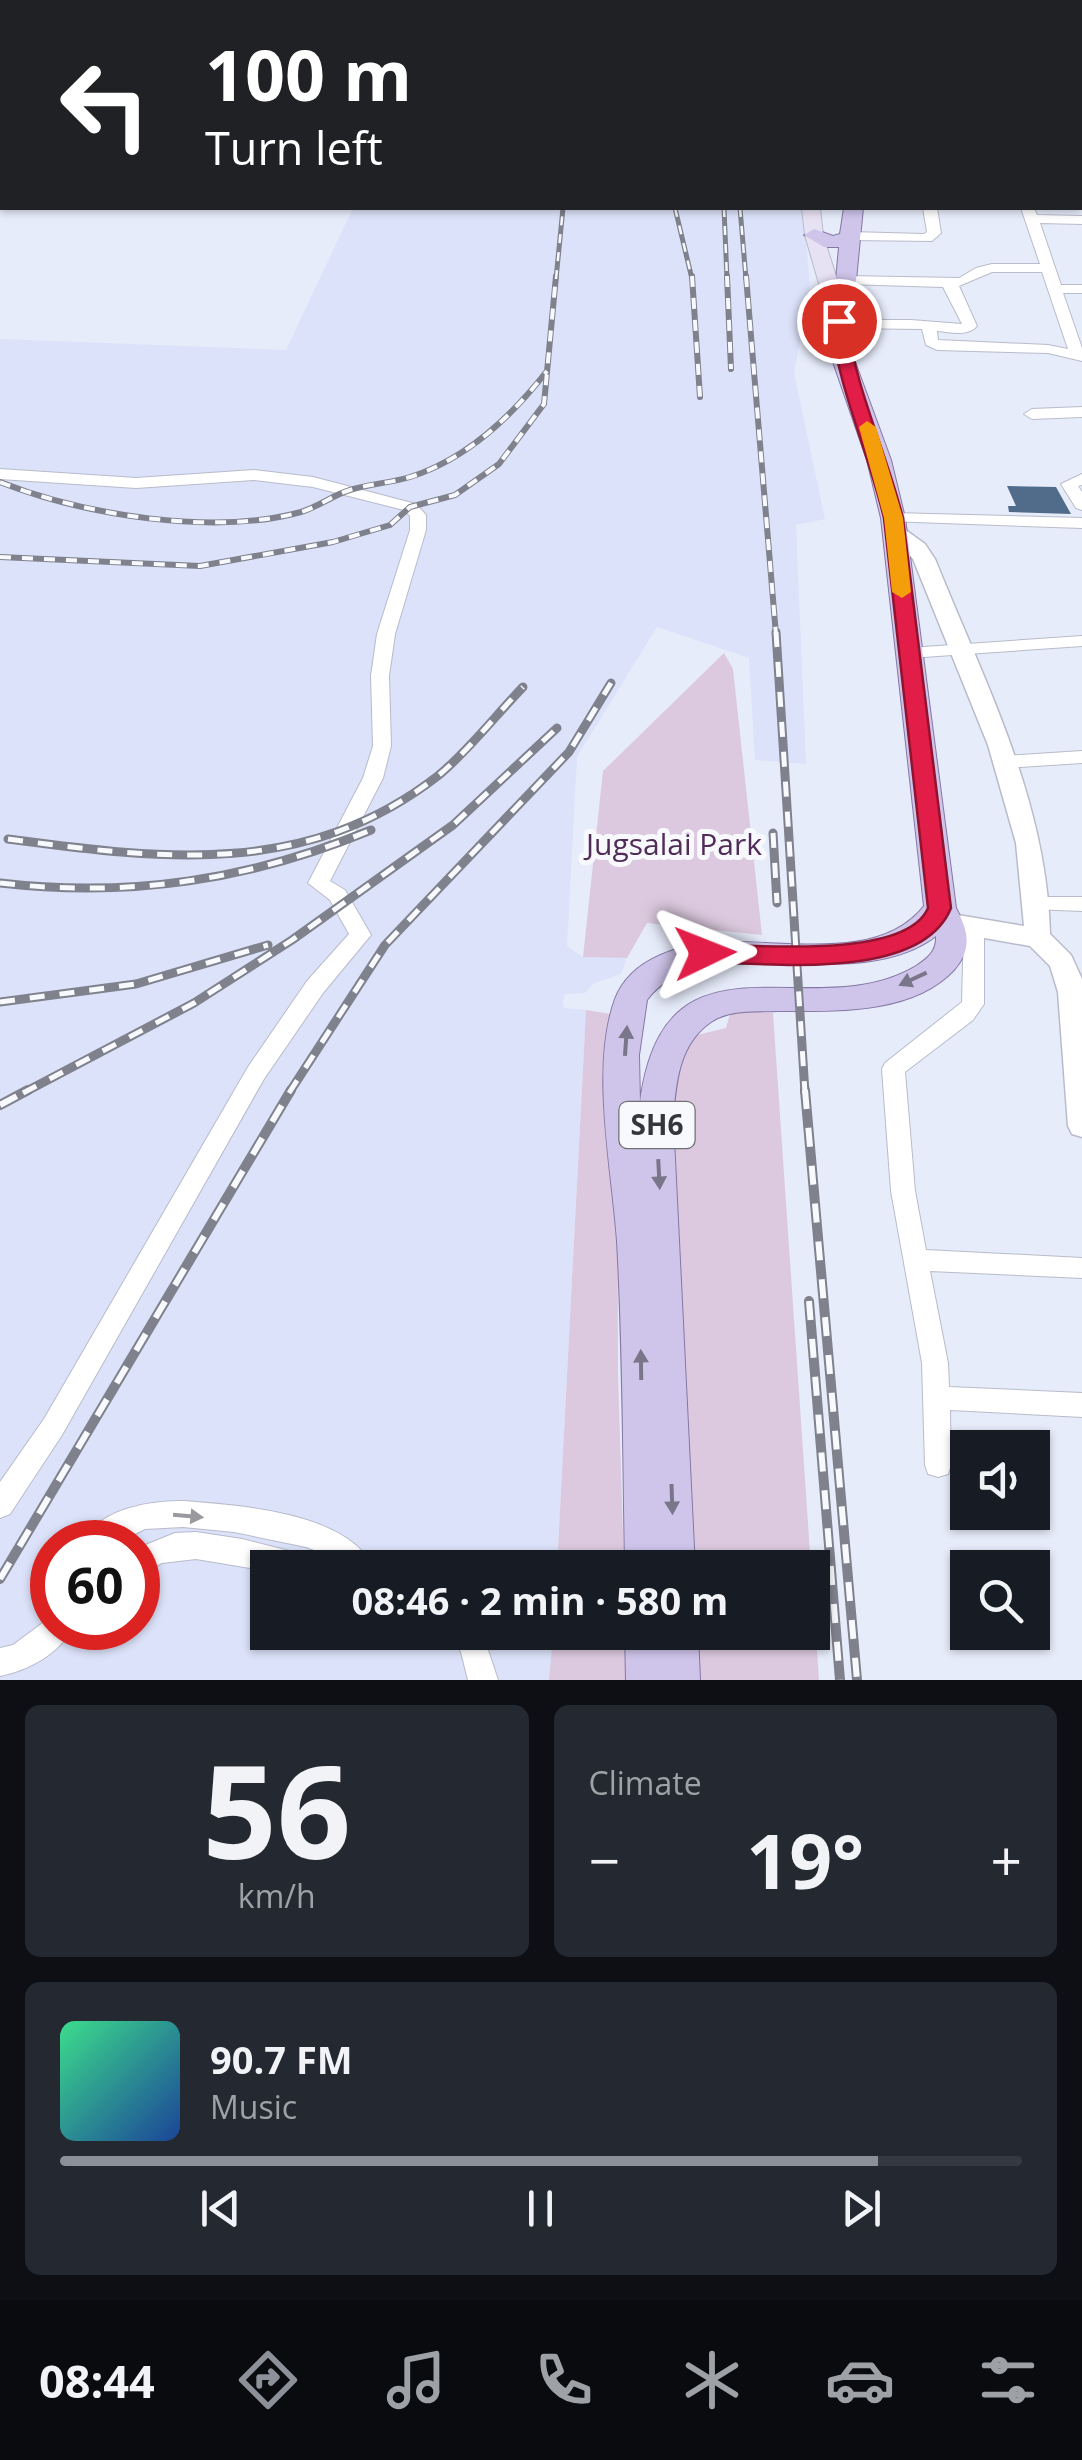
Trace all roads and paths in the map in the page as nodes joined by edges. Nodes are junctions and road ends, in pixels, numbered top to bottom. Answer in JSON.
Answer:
{"nodes":[{"id":1,"x":812,"y":210,"type":"edge"},
{"id":2,"x":852,"y":210,"type":"edge"},
{"id":3,"x":930,"y":210,"type":"edge"},
{"id":4,"x":1030,"y":213,"type":"edge"},
{"id":5,"x":1082,"y":220,"type":"edge"},
{"id":6,"x":814,"y":235,"type":"junction"},
{"id":7,"x":850,"y":237,"type":"junction"},
{"id":8,"x":1050,"y":268,"type":"junction"},
{"id":9,"x":846,"y":280,"type":"junction"},
{"id":10,"x":946,"y":283,"type":"junction"},
{"id":11,"x":1057,"y":289,"type":"junction"},
{"id":12,"x":1082,"y":290,"type":"edge"},
{"id":13,"x":838,"y":316,"type":"junction"},
{"id":14,"x":929,"y":325,"type":"junction"},
{"id":15,"x":1079,"y":356,"type":"edge"},
{"id":16,"x":1082,"y":412,"type":"edge"},
{"id":17,"x":1032,"y":414,"type":"dead end"},
{"id":18,"x":0,"y":474,"type":"edge"},
{"id":19,"x":1082,"y":480,"type":"edge"},
{"id":20,"x":1082,"y":505,"type":"edge"},
{"id":21,"x":893,"y":522,"type":"junction"},
{"id":22,"x":1082,"y":523,"type":"edge"},
{"id":23,"x":1082,"y":641,"type":"edge"},
{"id":24,"x":959,"y":652,"type":"junction"},
{"id":25,"x":909,"y":654,"type":"junction"},
{"id":26,"x":1082,"y":757,"type":"edge"},
{"id":27,"x":1003,"y":762,"type":"junction"},
{"id":28,"x":1040,"y":904,"type":"junction"},
{"id":29,"x":1082,"y":904,"type":"edge"},
{"id":30,"x":950,"y":920,"type":"junction"},
{"id":31,"x":1038,"y":938,"type":"junction"},
{"id":32,"x":663,"y":968,"type":"junction"},
{"id":33,"x":698,"y":1012,"type":"junction"},
{"id":34,"x":1078,"y":1017,"type":"edge"},
{"id":35,"x":1081,"y":1115,"type":"edge"},
{"id":36,"x":916,"y":1260,"type":"junction"},
{"id":37,"x":1082,"y":1268,"type":"edge"},
{"id":38,"x":937,"y":1398,"type":"junction"},
{"id":39,"x":1082,"y":1406,"type":"edge"},
{"id":40,"x":938,"y":1465,"type":"dead end"},
{"id":41,"x":0,"y":1506,"type":"edge"},
{"id":42,"x":137,"y":1520,"type":"edge"},
{"id":43,"x":160,"y":1550,"type":"edge"},
{"id":44,"x":336,"y":1550,"type":"edge"},
{"id":45,"x":646,"y":1550,"type":"edge"},
{"id":46,"x":673,"y":1550,"type":"edge"},
{"id":47,"x":250,"y":1558,"type":"edge"},
{"id":48,"x":30,"y":1650,"type":"edge"},
{"id":49,"x":475,"y":1650,"type":"edge"},
{"id":50,"x":647,"y":1650,"type":"edge"},
{"id":51,"x":677,"y":1650,"type":"edge"},
{"id":52,"x":0,"y":1662,"type":"edge"},
{"id":53,"x":483,"y":1680,"type":"edge"},
{"id":54,"x":648,"y":1680,"type":"edge"},
{"id":55,"x":678,"y":1680,"type":"edge"}],
"edges":[{"from":1,"to":6,"type":"main road"},
{"from":2,"to":7,"type":"main road"},
{"from":3,"to":7,"type":"street"},
{"from":4,"to":5,"type":"street"},
{"from":4,"to":8,"type":"street"},
{"from":6,"to":7,"type":"main road"},
{"from":6,"to":13,"type":"main road"},
{"from":7,"to":9,"type":"main road"},
{"from":8,"to":10,"type":"street"},
{"from":8,"to":11,"type":"street"},
{"from":9,"to":10,"type":"street"},
{"from":9,"to":13,"type":"main road"},
{"from":10,"to":14,"type":"street"},
{"from":11,"to":12,"type":"street"},
{"from":11,"to":15,"type":"street"},
{"from":13,"to":14,"type":"street"},
{"from":13,"to":21,"type":"main road"},
{"from":14,"to":15,"type":"street"},
{"from":16,"to":17,"type":"street"},
{"from":18,"to":41,"type":"street"},
{"from":19,"to":20,"type":"street"},
{"from":21,"to":22,"type":"street"},
{"from":21,"to":24,"type":"street"},
{"from":21,"to":25,"type":"main road"},
{"from":23,"to":24,"type":"street"},
{"from":24,"to":25,"type":"street"},
{"from":24,"to":27,"type":"street"},
{"from":25,"to":30,"type":"main road"},
{"from":26,"to":27,"type":"street"},
{"from":27,"to":28,"type":"street"},
{"from":28,"to":29,"type":"street"},
{"from":28,"to":31,"type":"street"},
{"from":30,"to":31,"type":"street"},
{"from":30,"to":32,"type":"main road"},
{"from":30,"to":33,"type":"main road","one_way":true},
{"from":30,"to":36,"type":"street"},
{"from":31,"to":34,"type":"street"},
{"from":32,"to":33,"type":"main road"},
{"from":45,"to":32,"type":"main road","number":"SH6","one_way":true},
{"from":33,"to":46,"type":"main road","number":"SH6","one_way":true},
{"from":34,"to":35,"type":"street"},
{"from":36,"to":37,"type":"street"},
{"from":36,"to":38,"type":"street"},
{"from":38,"to":39,"type":"street"},
{"from":38,"to":40,"type":"street"},
{"from":42,"to":44,"type":"street","one_way":true},
{"from":43,"to":47,"type":"street"},
{"from":48,"to":52,"type":"street"},
{"from":49,"to":53,"type":"street"},
{"from":50,"to":54,"type":"main road"},
{"from":51,"to":55,"type":"main road"}]}
